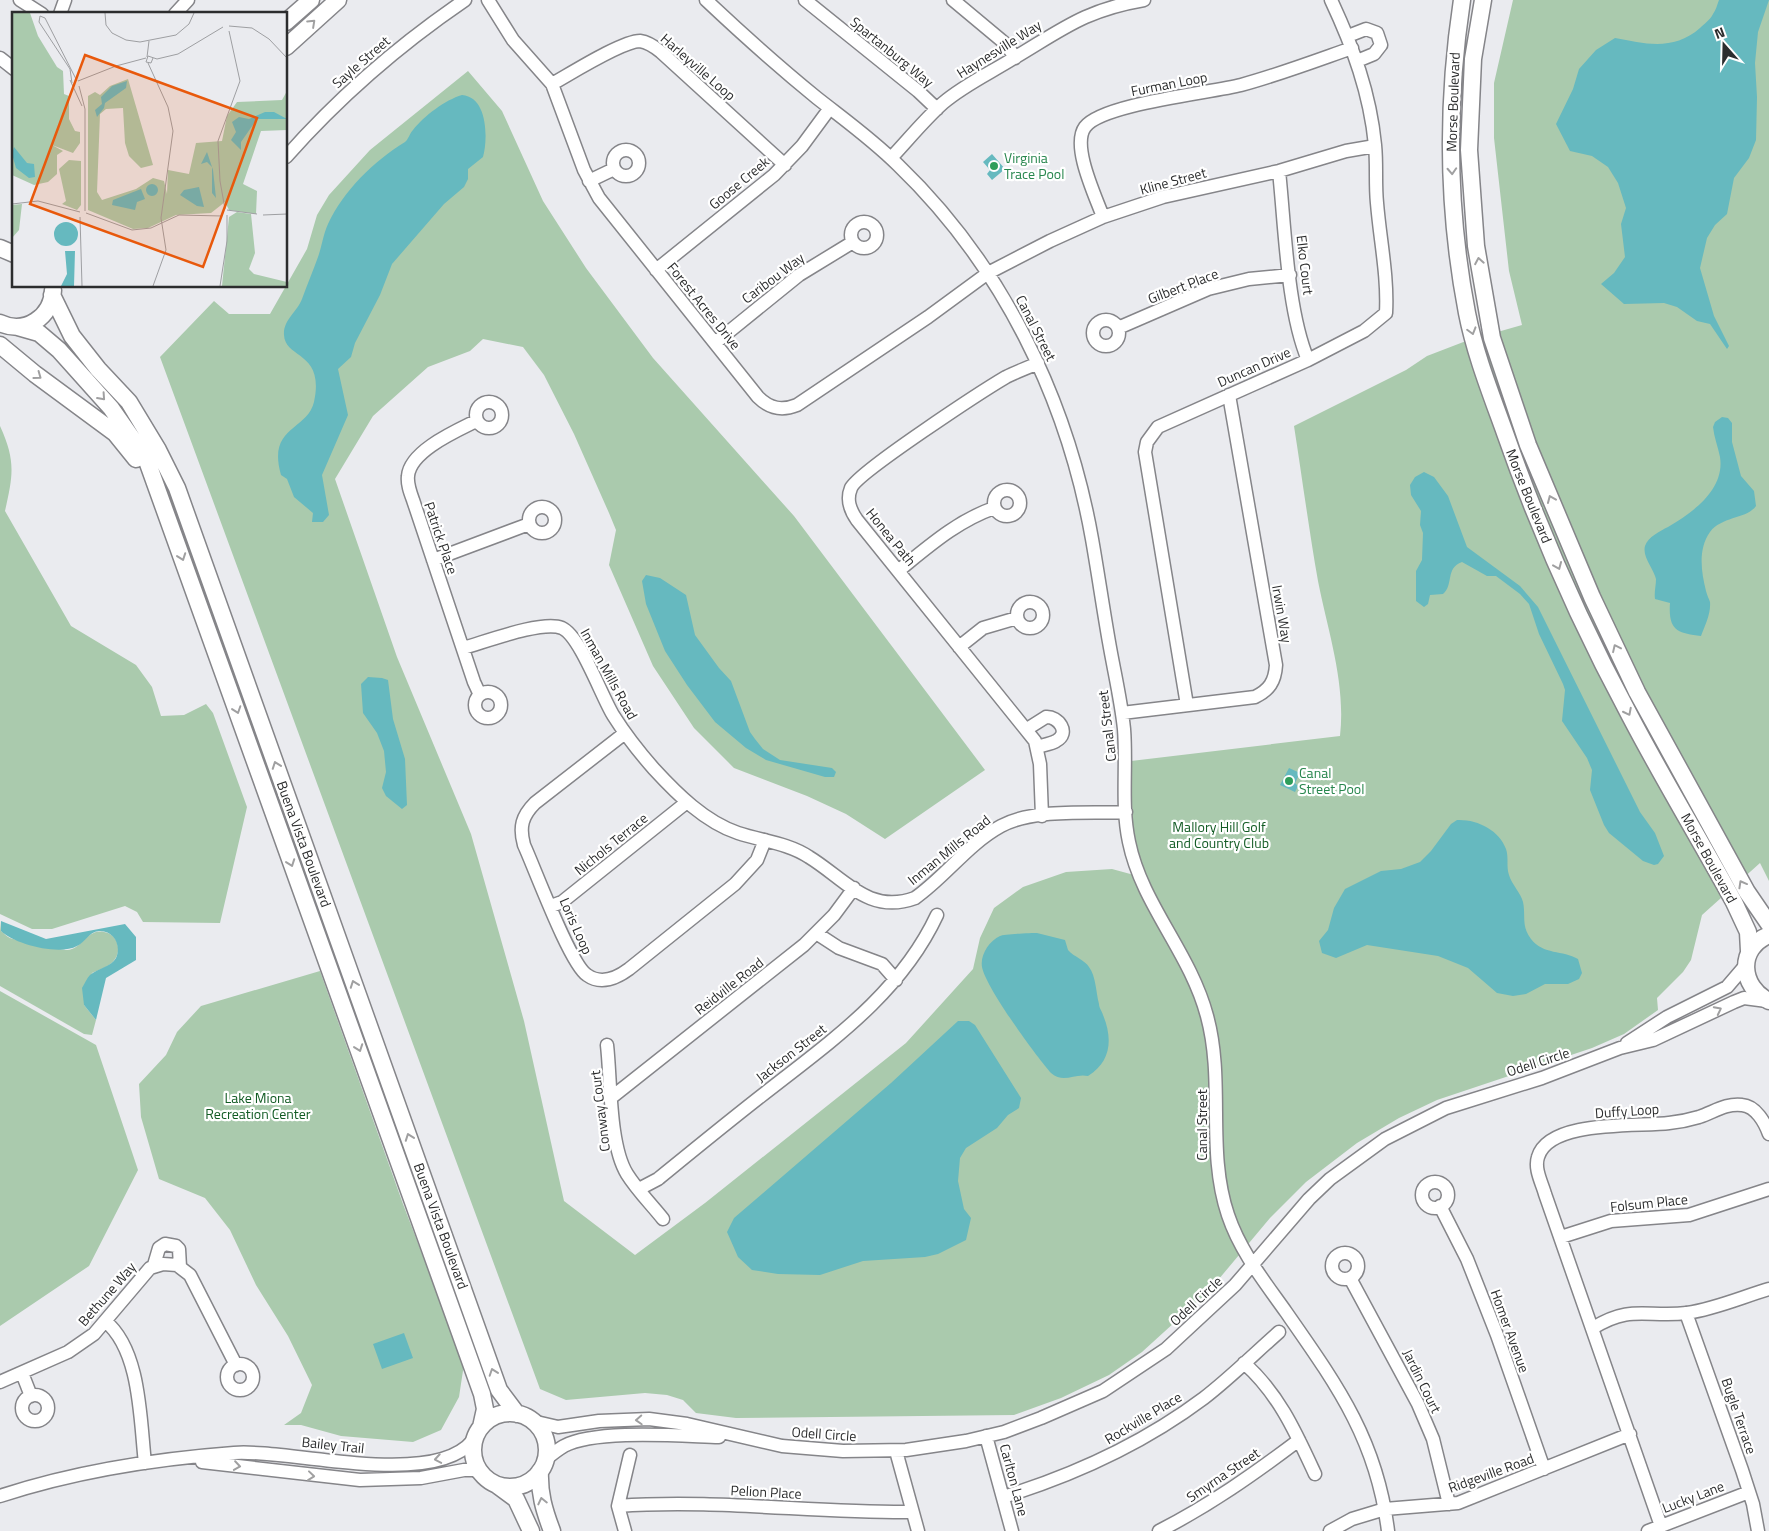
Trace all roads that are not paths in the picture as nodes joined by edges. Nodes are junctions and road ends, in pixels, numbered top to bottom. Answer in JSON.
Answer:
{"nodes":[{"id":1,"x":20,"y":0,"type":"edge"},
{"id":2,"x":65,"y":0,"type":"edge"},
{"id":3,"x":188,"y":0,"type":"edge"},
{"id":4,"x":311,"y":0,"type":"edge"},
{"id":5,"x":338,"y":0,"type":"edge"},
{"id":6,"x":465,"y":0,"type":"edge"},
{"id":7,"x":488,"y":0,"type":"edge"},
{"id":8,"x":706,"y":0,"type":"edge"},
{"id":9,"x":805,"y":0,"type":"edge"},
{"id":10,"x":953,"y":0,"type":"edge"},
{"id":11,"x":1331,"y":0,"type":"edge"},
{"id":12,"x":1462,"y":0,"type":"edge"},
{"id":13,"x":1483,"y":0,"type":"edge"},
{"id":14,"x":1136,"y":1,"type":"edge"},
{"id":15,"x":39,"y":12,"type":"edge"},
{"id":16,"x":61,"y":12,"type":"edge"},
{"id":17,"x":176,"y":12,"type":"edge"},
{"id":18,"x":288,"y":20,"type":"edge"},
{"id":19,"x":1350,"y":42,"type":"junction"},
{"id":20,"x":288,"y":45,"type":"edge"},
{"id":21,"x":0,"y":58,"type":"edge"},
{"id":22,"x":1015,"y":58,"type":"junction"},
{"id":23,"x":1358,"y":61,"type":"junction"},
{"id":24,"x":12,"y":67,"type":"edge"},
{"id":25,"x":552,"y":84,"type":"junction"},
{"id":26,"x":830,"y":108,"type":"junction"},
{"id":27,"x":937,"y":109,"type":"junction"},
{"id":28,"x":1375,"y":146,"type":"junction"},
{"id":29,"x":288,"y":155,"type":"edge"},
{"id":30,"x":891,"y":158,"type":"junction"},
{"id":31,"x":785,"y":165,"type":"junction"},
{"id":32,"x":614,"y":169,"type":"dead end"},
{"id":33,"x":1280,"y":171,"type":"junction"},
{"id":34,"x":589,"y":181,"type":"junction"},
{"id":35,"x":1103,"y":217,"type":"junction"},
{"id":36,"x":853,"y":242,"type":"dead end"},
{"id":37,"x":0,"y":248,"type":"edge"},
{"id":38,"x":12,"y":254,"type":"edge"},
{"id":39,"x":12,"y":256,"type":"edge"},
{"id":40,"x":0,"y":260,"type":"edge"},
{"id":41,"x":656,"y":270,"type":"junction"},
{"id":42,"x":988,"y":273,"type":"junction"},
{"id":43,"x":1290,"y":274,"type":"junction"},
{"id":44,"x":53,"y":289,"type":"edge"},
{"id":45,"x":0,"y":323,"type":"edge"},
{"id":46,"x":18,"y":327,"type":"junction"},
{"id":47,"x":1118,"y":328,"type":"dead end"},
{"id":48,"x":714,"y":343,"type":"junction"},
{"id":49,"x":0,"y":345,"type":"edge"},
{"id":50,"x":1308,"y":360,"type":"junction"},
{"id":51,"x":1038,"y":363,"type":"junction"},
{"id":52,"x":1229,"y":395,"type":"junction"},
{"id":53,"x":476,"y":421,"type":"dead end"},
{"id":54,"x":994,"y":508,"type":"dead end"},
{"id":55,"x":165,"y":511,"type":"junction"},
{"id":56,"x":529,"y":524,"type":"dead end"},
{"id":57,"x":433,"y":560,"type":"junction"},
{"id":58,"x":898,"y":571,"type":"junction"},
{"id":59,"x":1017,"y":618,"type":"dead end"},
{"id":60,"x":959,"y":647,"type":"junction"},
{"id":61,"x":463,"y":648,"type":"junction"},
{"id":62,"x":480,"y":695,"type":"dead end"},
{"id":63,"x":1187,"y":705,"type":"junction"},
{"id":64,"x":1122,"y":713,"type":"junction"},
{"id":65,"x":1027,"y":729,"type":"junction"},
{"id":66,"x":625,"y":733,"type":"junction"},
{"id":67,"x":1037,"y":747,"type":"junction"},
{"id":68,"x":687,"y":802,"type":"junction"},
{"id":69,"x":1126,"y":812,"type":"junction"},
{"id":70,"x":1042,"y":816,"type":"junction"},
{"id":71,"x":766,"y":840,"type":"junction"},
{"id":72,"x":854,"y":888,"type":"junction"},
{"id":73,"x":551,"y":906,"type":"junction"},
{"id":74,"x":937,"y":916,"type":"dead end"},
{"id":75,"x":1769,"y":924,"type":"edge"},
{"id":76,"x":816,"y":933,"type":"junction"},
{"id":77,"x":1769,"y":934,"type":"edge"},
{"id":78,"x":1747,"y":959,"type":"junction"},
{"id":79,"x":896,"y":980,"type":"junction"},
{"id":80,"x":1769,"y":1001,"type":"edge"},
{"id":81,"x":607,"y":1045,"type":"dead end"},
{"id":82,"x":1620,"y":1048,"type":"junction"},
{"id":83,"x":612,"y":1097,"type":"junction"},
{"id":84,"x":1769,"y":1134,"type":"edge"},
{"id":85,"x":640,"y":1190,"type":"junction"},
{"id":86,"x":1769,"y":1190,"type":"edge"},
{"id":87,"x":1440,"y":1206,"type":"dead end"},
{"id":88,"x":663,"y":1219,"type":"dead end"},
{"id":89,"x":1560,"y":1237,"type":"junction"},
{"id":90,"x":154,"y":1265,"type":"junction"},
{"id":91,"x":1253,"y":1265,"type":"junction"},
{"id":92,"x":180,"y":1267,"type":"junction"},
{"id":93,"x":1350,"y":1278,"type":"dead end"},
{"id":94,"x":1769,"y":1289,"type":"edge"},
{"id":95,"x":1686,"y":1313,"type":"junction"},
{"id":96,"x":105,"y":1321,"type":"junction"},
{"id":97,"x":1593,"y":1328,"type":"junction"},
{"id":98,"x":1279,"y":1332,"type":"dead end"},
{"id":99,"x":1244,"y":1363,"type":"junction"},
{"id":100,"x":236,"y":1365,"type":"dead end"},
{"id":101,"x":22,"y":1373,"type":"junction"},
{"id":102,"x":0,"y":1382,"type":"edge"},
{"id":103,"x":31,"y":1396,"type":"dead end"},
{"id":104,"x":517,"y":1414,"type":"junction"},
{"id":105,"x":532,"y":1421,"type":"junction"},
{"id":106,"x":479,"y":1430,"type":"junction"},
{"id":107,"x":1630,"y":1434,"type":"junction"},
{"id":108,"x":986,"y":1436,"type":"junction"},
{"id":109,"x":742,"y":1438,"type":"junction"},
{"id":110,"x":1299,"y":1440,"type":"junction"},
{"id":111,"x":896,"y":1451,"type":"junction"},
{"id":112,"x":630,"y":1456,"type":"dead end"},
{"id":113,"x":177,"y":1460,"type":"junction"},
{"id":114,"x":145,"y":1463,"type":"junction"},
{"id":115,"x":543,"y":1466,"type":"junction"},
{"id":116,"x":1544,"y":1469,"type":"junction"},
{"id":117,"x":482,"y":1474,"type":"junction"},
{"id":118,"x":1315,"y":1474,"type":"dead end"},
{"id":119,"x":495,"y":1484,"type":"junction"},
{"id":120,"x":1749,"y":1492,"type":"junction"},
{"id":121,"x":0,"y":1496,"type":"edge"},
{"id":122,"x":1003,"y":1497,"type":"junction"},
{"id":123,"x":1448,"y":1504,"type":"junction"},
{"id":124,"x":618,"y":1506,"type":"junction"},
{"id":125,"x":1385,"y":1508,"type":"junction"},
{"id":126,"x":912,"y":1512,"type":"junction"},
{"id":127,"x":1661,"y":1526,"type":"junction"},
{"id":128,"x":531,"y":1531,"type":"edge"},
{"id":129,"x":552,"y":1531,"type":"edge"},
{"id":130,"x":625,"y":1531,"type":"edge"},
{"id":131,"x":918,"y":1531,"type":"edge"},
{"id":132,"x":1012,"y":1531,"type":"edge"},
{"id":133,"x":1159,"y":1531,"type":"edge"},
{"id":134,"x":1330,"y":1531,"type":"edge"},
{"id":135,"x":1388,"y":1531,"type":"edge"},
{"id":136,"x":1648,"y":1531,"type":"edge"},
{"id":137,"x":1758,"y":1531,"type":"edge"}],
"edges":[{"from":1,"to":15,"type":"street"},
{"from":2,"to":16,"type":"street"},
{"from":3,"to":17,"type":"street"},
{"from":4,"to":18,"type":"main road"},
{"from":20,"to":5,"type":"main road","one_way":true},
{"from":6,"to":29,"type":"street","name":"Sayle Street"},
{"from":7,"to":25,"type":"street","name":"Forest Acres Drive"},
{"from":8,"to":26,"type":"street","name":"Canal Street"},
{"from":9,"to":27,"type":"street","name":"Spartanburg Way"},
{"from":10,"to":22,"type":"street"},
{"from":11,"to":19,"type":"street","name":"Duncan Drive"},
{"from":12,"to":78,"type":"main road","name":"Morse Boulevard","one_way":true},
{"from":75,"to":13,"type":"main road","name":"Morse Boulevard","one_way":true},
{"from":14,"to":22,"type":"street","name":"Haynesville Way"},
{"from":19,"to":23,"type":"street","name":"Duncan Drive"},
{"from":19,"to":23,"type":"street"},
{"from":19,"to":35,"type":"street","name":"Furman Loop"},
{"from":21,"to":24,"type":"street"},
{"from":22,"to":27,"type":"street","name":"Haynesville Way"},
{"from":23,"to":28,"type":"street","name":"Duncan Drive"},
{"from":25,"to":31,"type":"street","name":"Harleyville Loop"},
{"from":25,"to":34,"type":"street","name":"Forest Acres Drive"},
{"from":26,"to":30,"type":"street","name":"Canal Street"},
{"from":26,"to":31,"type":"street","name":"Goose Creek"},
{"from":27,"to":30,"type":"street","name":"Haynesville Way"},
{"from":28,"to":33,"type":"street","name":"Kline Street"},
{"from":28,"to":50,"type":"street","name":"Duncan Drive"},
{"from":30,"to":42,"type":"street","name":"Canal Street"},
{"from":31,"to":41,"type":"street","name":"Goose Creek"},
{"from":32,"to":34,"type":"street"},
{"from":33,"to":35,"type":"street","name":"Kline Street"},
{"from":33,"to":43,"type":"street","name":"Elko Court"},
{"from":34,"to":41,"type":"street","name":"Forest Acres Drive"},
{"from":35,"to":42,"type":"street","name":"Kline Street"},
{"from":36,"to":48,"type":"street","name":"Caribou Way"},
{"from":37,"to":38,"type":"main road"},
{"from":39,"to":40,"type":"main road"},
{"from":41,"to":48,"type":"street","name":"Forest Acres Drive"},
{"from":42,"to":48,"type":"street","name":"Forest Acres Drive"},
{"from":42,"to":51,"type":"street","name":"Canal Street"},
{"from":43,"to":47,"type":"street","name":"Gilbert Place"},
{"from":43,"to":50,"type":"street","name":"Elko Court"},
{"from":44,"to":46,"type":"main road","name":"Buena Vista Boulevard"},
{"from":104,"to":44,"type":"main road","name":"Buena Vista Boulevard","one_way":true},
{"from":45,"to":46,"type":"main road","name":"Buena Vista Boulevard"},
{"from":46,"to":55,"type":"main road","name":"Buena Vista Boulevard","one_way":true},
{"from":49,"to":55,"type":"main road","one_way":true},
{"from":50,"to":52,"type":"street","name":"Duncan Drive"},
{"from":51,"to":58,"type":"street","name":"Honea Path"},
{"from":51,"to":64,"type":"street","name":"Canal Street"},
{"from":52,"to":63,"type":"street","name":"Duncan Drive"},
{"from":52,"to":63,"type":"street","name":"Irwin Way"},
{"from":53,"to":57,"type":"street","name":"Patrick Place"},
{"from":54,"to":58,"type":"street"},
{"from":55,"to":106,"type":"main road","name":"Buena Vista Boulevard","one_way":true},
{"from":56,"to":57,"type":"street"},
{"from":57,"to":61,"type":"street","name":"Patrick Place"},
{"from":58,"to":60,"type":"street","name":"Honea Path"},
{"from":59,"to":60,"type":"street"},
{"from":60,"to":65,"type":"street","name":"Honea Path"},
{"from":61,"to":62,"type":"street","name":"Patrick Place"},
{"from":61,"to":66,"type":"street","name":"Inman Mills Road"},
{"from":63,"to":64,"type":"street","name":"Irwin Way"},
{"from":64,"to":69,"type":"street","name":"Canal Street"},
{"from":65,"to":67,"type":"street","name":"Honea Path"},
{"from":65,"to":67,"type":"street"},
{"from":66,"to":68,"type":"street","name":"Inman Mills Road"},
{"from":66,"to":73,"type":"street","name":"Loris Loop"},
{"from":67,"to":70,"type":"street","name":"Honea Path"},
{"from":68,"to":71,"type":"street","name":"Inman Mills Road"},
{"from":68,"to":73,"type":"street","name":"Nichols Terrace"},
{"from":69,"to":70,"type":"street","name":"Inman Mills Road"},
{"from":69,"to":91,"type":"street","name":"Canal Street"},
{"from":70,"to":72,"type":"street","name":"Inman Mills Road"},
{"from":71,"to":72,"type":"street","name":"Inman Mills Road"},
{"from":71,"to":73,"type":"street","name":"Loris Loop"},
{"from":72,"to":76,"type":"street","name":"Reidville Road"},
{"from":74,"to":79,"type":"street","name":"Jackson Street"},
{"from":76,"to":79,"type":"street"},
{"from":76,"to":83,"type":"street","name":"Reidville Road"},
{"from":77,"to":78,"type":"main road"},
{"from":78,"to":80,"type":"main road","name":"Morse Boulevard"},
{"from":78,"to":82,"type":"street","name":"Odell Circle"},
{"from":79,"to":85,"type":"street","name":"Jackson Street"},
{"from":82,"to":80,"type":"street","name":"Odell Circle","one_way":true},
{"from":81,"to":83,"type":"street","name":"Conway Court"},
{"from":82,"to":91,"type":"street","name":"Odell Circle"},
{"from":83,"to":85,"type":"street","name":"Conway Court"},
{"from":84,"to":89,"type":"street","name":"Duffy Loop"},
{"from":85,"to":88,"type":"street","name":"Conway Court"},
{"from":86,"to":89,"type":"street","name":"Folsum Place"},
{"from":87,"to":116,"type":"street","name":"Homer Avenue"},
{"from":89,"to":97,"type":"street","name":"Duffy Loop"},
{"from":90,"to":92,"type":"street","name":"Bethune Way"},
{"from":90,"to":92,"type":"street","name":"Bethune Way"},
{"from":90,"to":96,"type":"street","name":"Bethune Way"},
{"from":91,"to":108,"type":"street","name":"Odell Circle"},
{"from":91,"to":125,"type":"street","name":"Canal Street"},
{"from":92,"to":100,"type":"street","name":"Bethune Way"},
{"from":93,"to":123,"type":"street","name":"Jardin Court"},
{"from":94,"to":95,"type":"street"},
{"from":95,"to":97,"type":"street"},
{"from":95,"to":120,"type":"street","name":"Bugle Terrace"},
{"from":96,"to":101,"type":"street","name":"Bethune Way"},
{"from":96,"to":114,"type":"street"},
{"from":97,"to":107,"type":"street","name":"Duffy Loop"},
{"from":98,"to":99,"type":"street","name":"Rockville Place"},
{"from":99,"to":110,"type":"street"},
{"from":99,"to":122,"type":"street","name":"Rockville Place"},
{"from":101,"to":102,"type":"street","name":"Bethune Way"},
{"from":101,"to":103,"type":"street"},
{"from":104,"to":105,"type":"main road","name":"Buena Vista Boulevard"},
{"from":104,"to":106,"type":"main road"},
{"from":109,"to":105,"type":"street","name":"Odell Circle","one_way":true},
{"from":105,"to":115,"type":"main road"},
{"from":106,"to":113,"type":"street","name":"Bailey Trail","one_way":true},
{"from":106,"to":117,"type":"main road","name":"Buena Vista Boulevard"},
{"from":107,"to":116,"type":"street","name":"Ridgeville Road"},
{"from":107,"to":127,"type":"street","name":"Duffy Loop"},
{"from":108,"to":111,"type":"street","name":"Odell Circle"},
{"from":108,"to":122,"type":"street","name":"Carlton Lane"},
{"from":109,"to":111,"type":"street","name":"Odell Circle"},
{"from":109,"to":115,"type":"street","name":"Odell Circle"},
{"from":110,"to":118,"type":"street"},
{"from":110,"to":133,"type":"street","name":"Smyrna Street"},
{"from":111,"to":126,"type":"street"},
{"from":112,"to":124,"type":"street"},
{"from":113,"to":114,"type":"street","name":"Bailey Trail"},
{"from":113,"to":117,"type":"street","name":"Bailey Trail","one_way":true},
{"from":114,"to":121,"type":"street","name":"Bailey Trail"},
{"from":115,"to":119,"type":"main road"},
{"from":129,"to":115,"type":"main road","one_way":true},
{"from":116,"to":123,"type":"street","name":"Ridgeville Road"},
{"from":117,"to":119,"type":"main road"},
{"from":119,"to":128,"type":"main road"},
{"from":120,"to":127,"type":"street","name":"Lucky Lane"},
{"from":120,"to":137,"type":"street","name":"Bugle Terrace"},
{"from":122,"to":132,"type":"street","name":"Carlton Lane"},
{"from":123,"to":125,"type":"street","name":"Ridgeville Road"},
{"from":124,"to":126,"type":"street","name":"Pelion Place"},
{"from":124,"to":130,"type":"street"},
{"from":125,"to":134,"type":"street","name":"Ridgeville Road"},
{"from":125,"to":135,"type":"street","name":"Canal Street"},
{"from":126,"to":131,"type":"street"},
{"from":127,"to":136,"type":"street","name":"Lucky Lane"}]}
